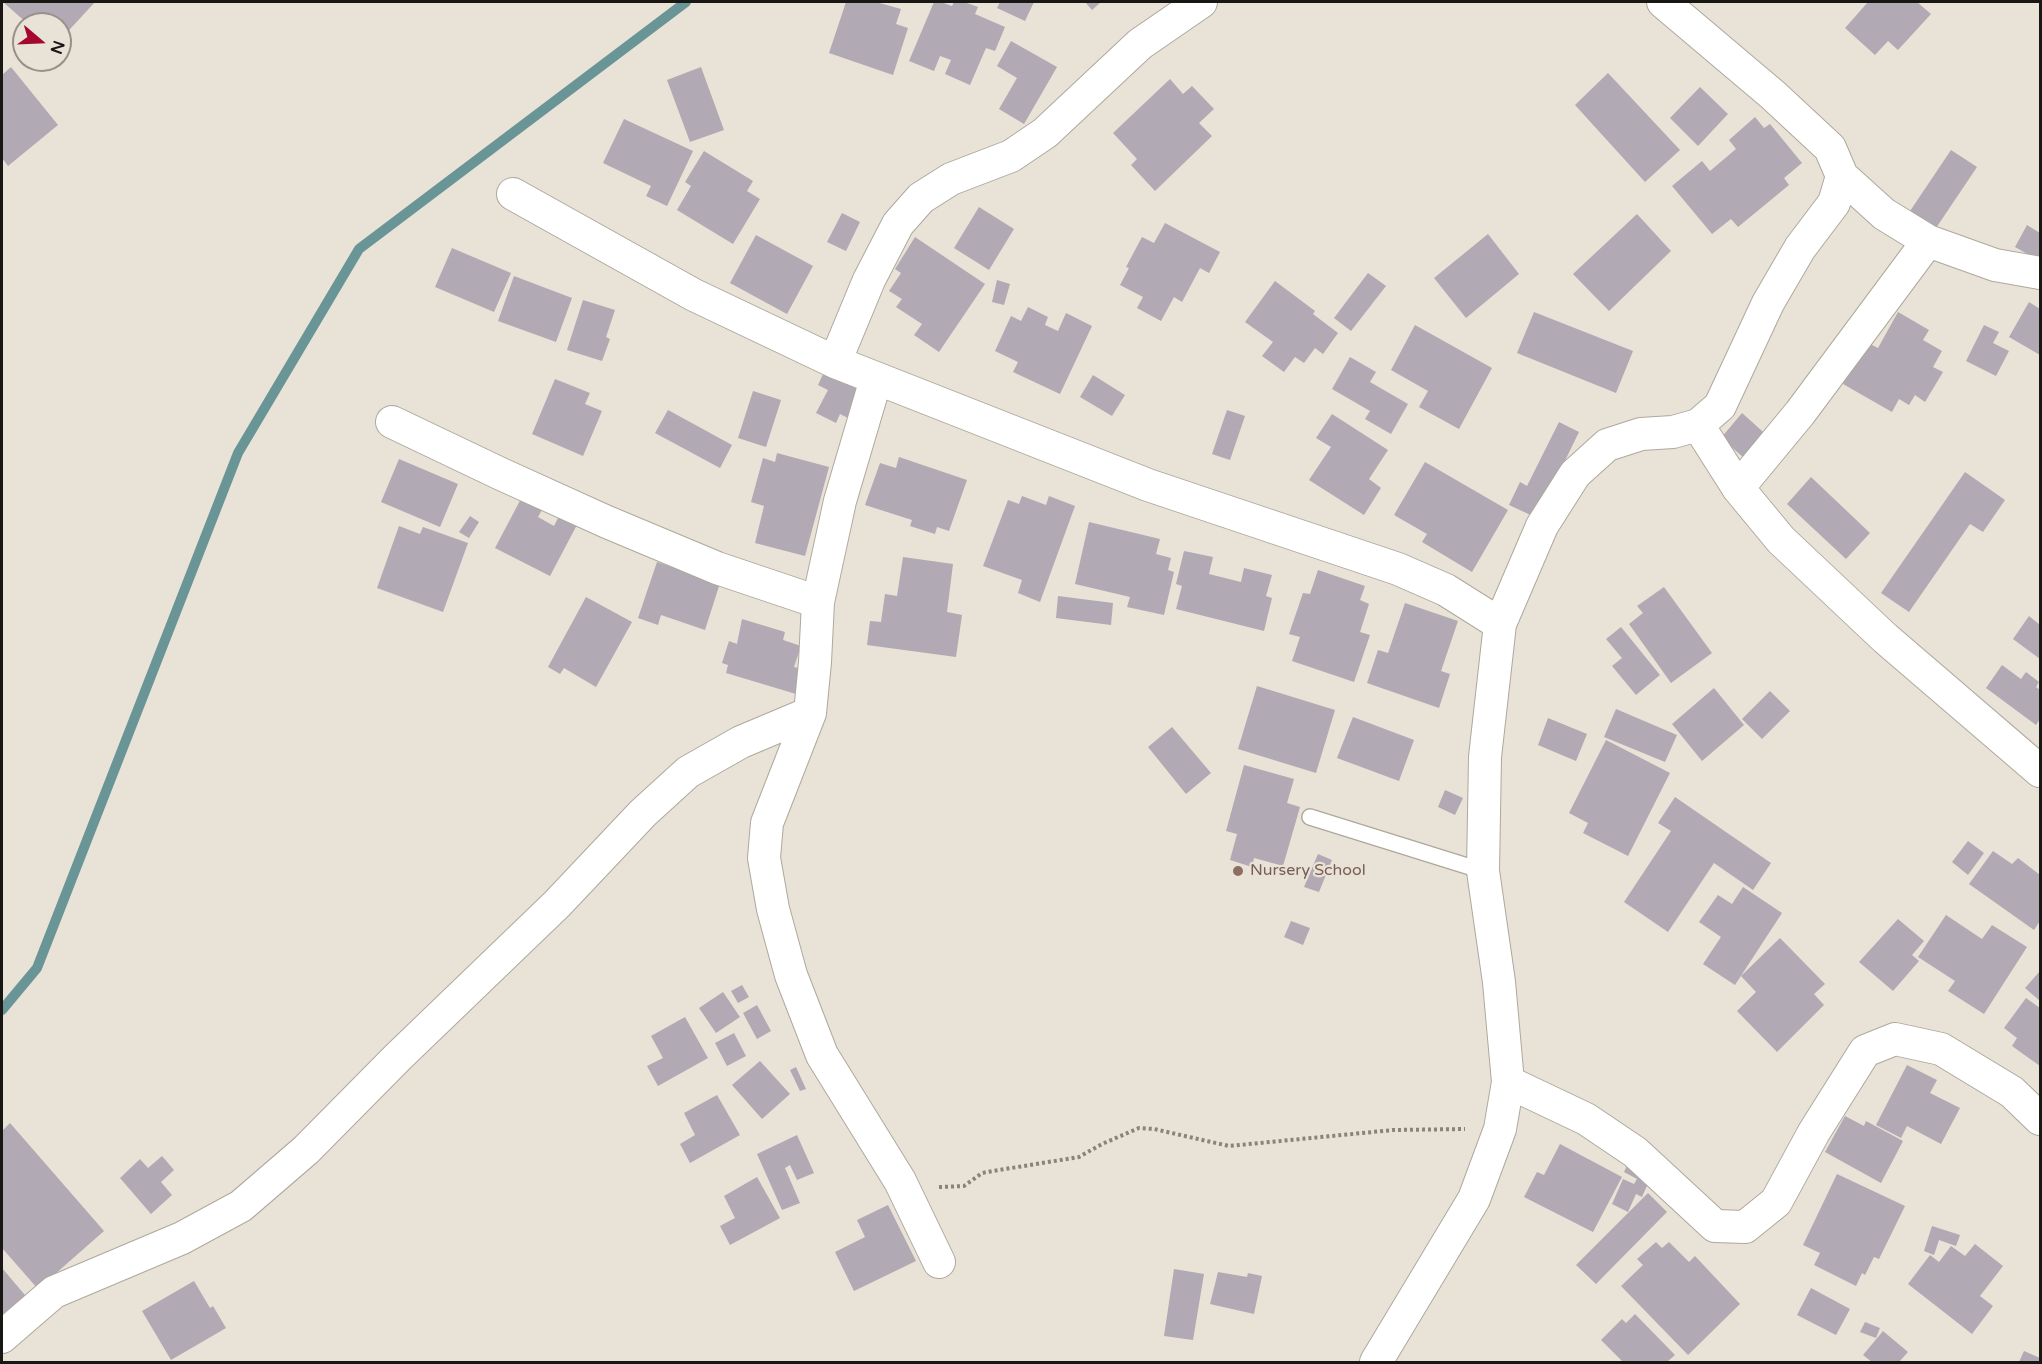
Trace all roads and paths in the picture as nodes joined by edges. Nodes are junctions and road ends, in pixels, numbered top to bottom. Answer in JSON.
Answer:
{"nodes":[{"id":1,"x":1201,"y":2,"type":"edge"},
{"id":2,"x":1663,"y":2,"type":"edge"},
{"id":3,"x":1842,"y":176,"type":"junction"},
{"id":4,"x":513,"y":194,"type":"dead end"},
{"id":5,"x":1928,"y":241,"type":"junction"},
{"id":6,"x":2040,"y":273,"type":"edge"},
{"id":7,"x":835,"y":362,"type":"junction"},
{"id":8,"x":876,"y":380,"type":"junction"},
{"id":9,"x":392,"y":422,"type":"dead end"},
{"id":10,"x":1698,"y":425,"type":"junction"},
{"id":11,"x":1738,"y":488,"type":"junction"},
{"id":12,"x":818,"y":602,"type":"junction"},
{"id":13,"x":1500,"y":624,"type":"junction"},
{"id":14,"x":810,"y":713,"type":"junction"},
{"id":15,"x":2040,"y":771,"type":"edge"},
{"id":16,"x":1310,"y":817,"type":"dead end"},
{"id":17,"x":1483,"y":871,"type":"junction"},
{"id":18,"x":1508,"y":1082,"type":"junction"},
{"id":19,"x":2040,"y":1119,"type":"edge"},
{"id":20,"x":1500,"y":1129,"type":"junction"},
{"id":21,"x":900,"y":1181,"type":"junction"},
{"id":22,"x":939,"y":1262,"type":"dead end"},
{"id":23,"x":2,"y":1337,"type":"edge"},
{"id":24,"x":1376,"y":1362,"type":"edge"}],
"edges":[{"from":1,"to":7,"type":"street"},
{"from":2,"to":3,"type":"street"},
{"from":3,"to":5,"type":"street"},
{"from":3,"to":10,"type":"street"},
{"from":4,"to":7,"type":"street"},
{"from":5,"to":6,"type":"street"},
{"from":5,"to":11,"type":"street"},
{"from":7,"to":8,"type":"street"},
{"from":8,"to":12,"type":"street"},
{"from":8,"to":13,"type":"street"},
{"from":9,"to":12,"type":"street"},
{"from":10,"to":11,"type":"street"},
{"from":10,"to":13,"type":"street"},
{"from":11,"to":15,"type":"street"},
{"from":12,"to":14,"type":"street"},
{"from":13,"to":17,"type":"street"},
{"from":14,"to":21,"type":"street"},
{"from":14,"to":23,"type":"street"},
{"from":16,"to":17,"type":"lane"},
{"from":17,"to":18,"type":"street"},
{"from":18,"to":19,"type":"street"},
{"from":18,"to":20,"type":"street"},
{"from":20,"to":21,"type":"path"},
{"from":20,"to":24,"type":"street"},
{"from":21,"to":22,"type":"street"}]}
